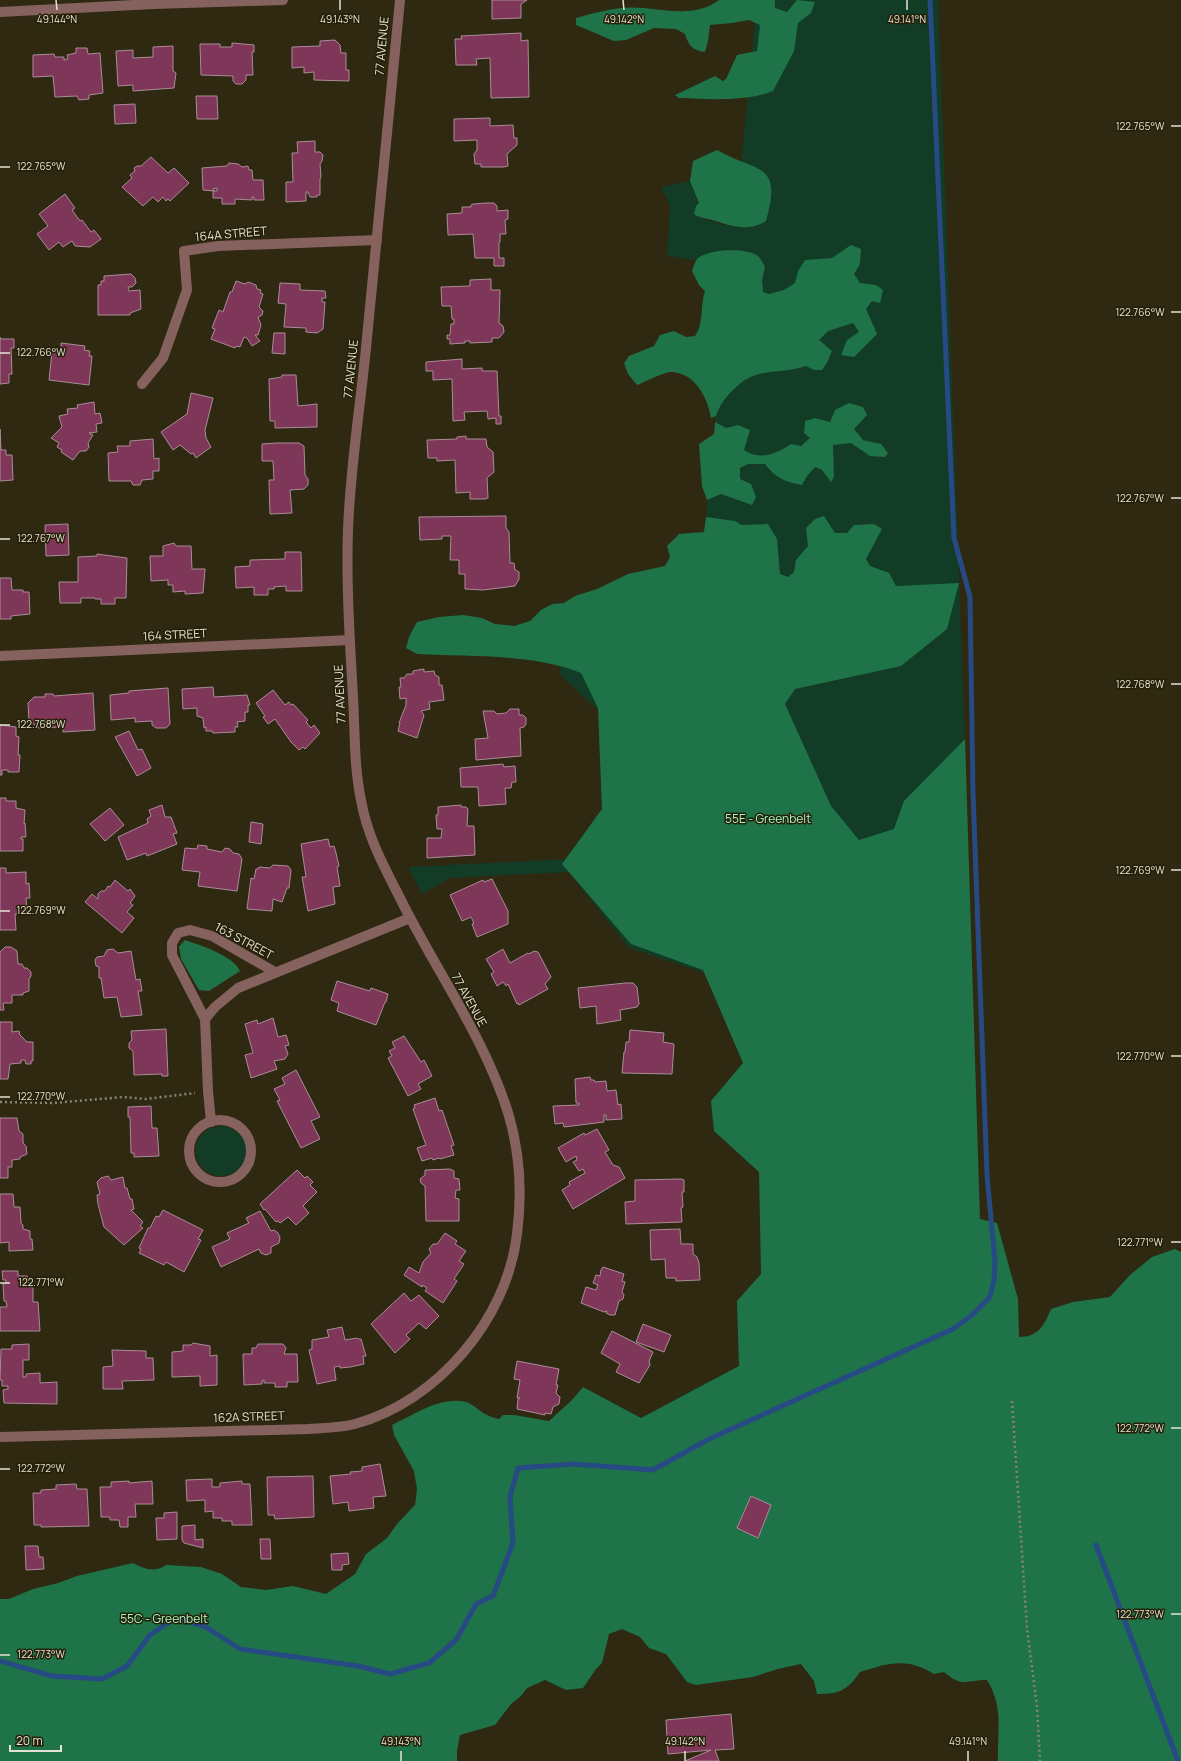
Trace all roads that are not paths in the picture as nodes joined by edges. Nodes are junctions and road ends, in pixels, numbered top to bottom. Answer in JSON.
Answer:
{"nodes":[{"id":1,"x":283,"y":0,"type":"edge"},
{"id":2,"x":400,"y":0,"type":"edge"},
{"id":3,"x":153,"y":2,"type":"edge"},
{"id":4,"x":0,"y":12,"type":"edge"},
{"id":5,"x":377,"y":240,"type":"junction"},
{"id":6,"x":142,"y":384,"type":"dead end"},
{"id":7,"x":350,"y":640,"type":"junction"},
{"id":8,"x":0,"y":656,"type":"edge"},
{"id":9,"x":410,"y":918,"type":"junction"},
{"id":10,"x":275,"y":972,"type":"junction"},
{"id":11,"x":205,"y":1019,"type":"junction"},
{"id":12,"x":211,"y":1122,"type":"junction"},
{"id":13,"x":471,"y":1342,"type":"joint"},
{"id":14,"x":0,"y":1437,"type":"edge"}],
"edges":[{"from":1,"to":3,"type":"street"},
{"from":2,"to":5,"type":"street","name":"77 AVENUE"},
{"from":3,"to":4,"type":"street"},
{"from":5,"to":6,"type":"street","name":"164A STREET"},
{"from":5,"to":7,"type":"street","name":"77 AVENUE"},
{"from":7,"to":8,"type":"street","name":"164 STREET"},
{"from":7,"to":9,"type":"street","name":"77 AVENUE"},
{"from":9,"to":10,"type":"street","name":"163 STREET"},
{"from":9,"to":13,"type":"street","name":"77 AVENUE"},
{"from":10,"to":11,"type":"street","name":"163 STREET"},
{"from":10,"to":11,"type":"street","name":"163 STREET"},
{"from":11,"to":12,"type":"street","name":"163 STREET"},
{"from":12,"to":12,"type":"street"},
{"from":13,"to":14,"type":"street","name":"162A STREET"}]}
